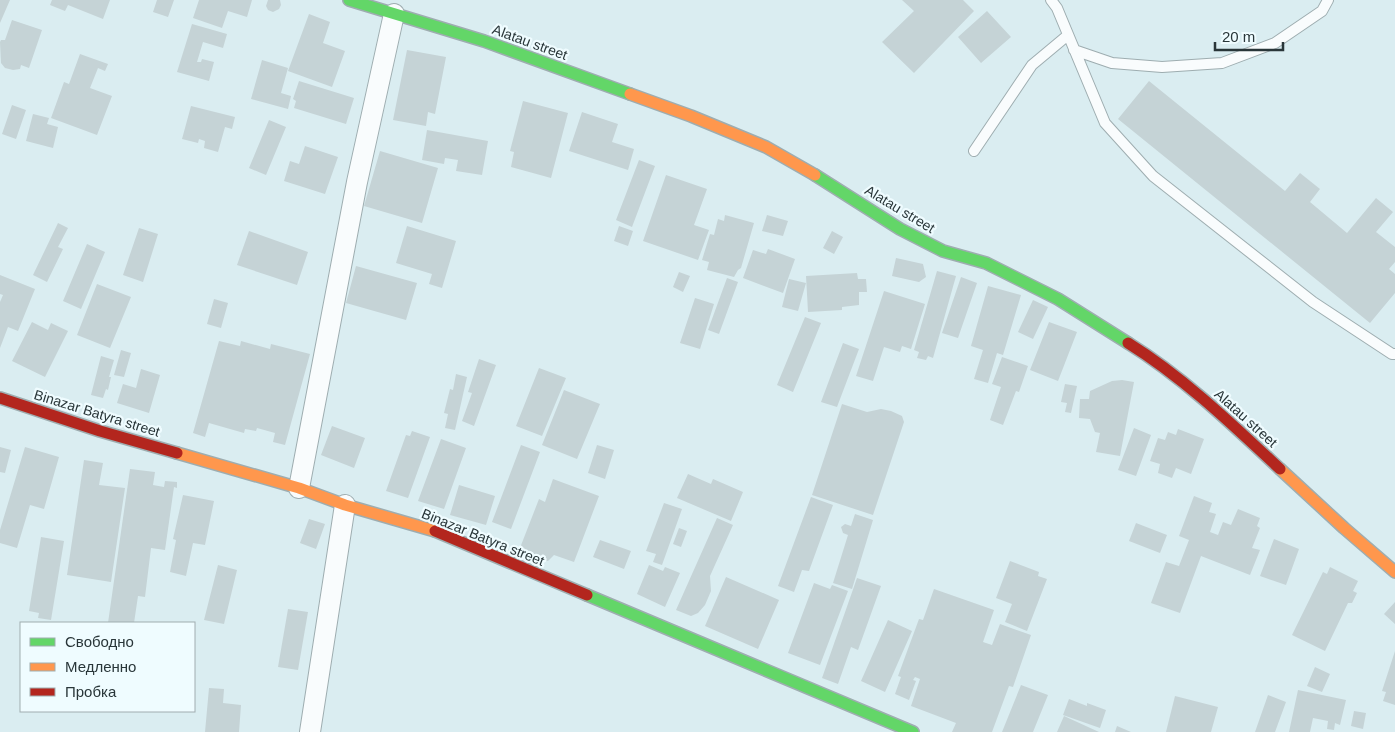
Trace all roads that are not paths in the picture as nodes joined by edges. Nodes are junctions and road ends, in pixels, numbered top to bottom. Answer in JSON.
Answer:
{"nodes":[{"id":1,"x":350,"y":0,"type":"edge"},
{"id":2,"x":1051,"y":0,"type":"edge"},
{"id":3,"x":1328,"y":0,"type":"edge"},
{"id":4,"x":394,"y":14,"type":"junction"},
{"id":5,"x":1068,"y":35,"type":"junction"},
{"id":6,"x":1074,"y":50,"type":"junction"},
{"id":7,"x":974,"y":151,"type":"dead end"},
{"id":8,"x":1395,"y":354,"type":"edge"},
{"id":9,"x":0,"y":398,"type":"edge"},
{"id":10,"x":299,"y":488,"type":"junction"},
{"id":11,"x":345,"y":506,"type":"junction"},
{"id":12,"x":1395,"y":572,"type":"edge"},
{"id":13,"x":310,"y":732,"type":"edge"},
{"id":14,"x":913,"y":732,"type":"edge"}],
"edges":[{"from":1,"to":4,"type":"street","name":"Alatau street"},
{"from":2,"to":5,"type":"lane"},
{"from":3,"to":6,"type":"lane"},
{"from":4,"to":10,"type":"street"},
{"from":4,"to":12,"type":"street","name":"Alatau street"},
{"from":5,"to":6,"type":"lane"},
{"from":5,"to":7,"type":"lane"},
{"from":6,"to":8,"type":"lane"},
{"from":9,"to":10,"type":"street","name":"Binazar Batyra street"},
{"from":10,"to":11,"type":"street","name":"Binazar Batyra street"},
{"from":11,"to":13,"type":"street"},
{"from":11,"to":14,"type":"street","name":"Binazar Batyra street"}]}
